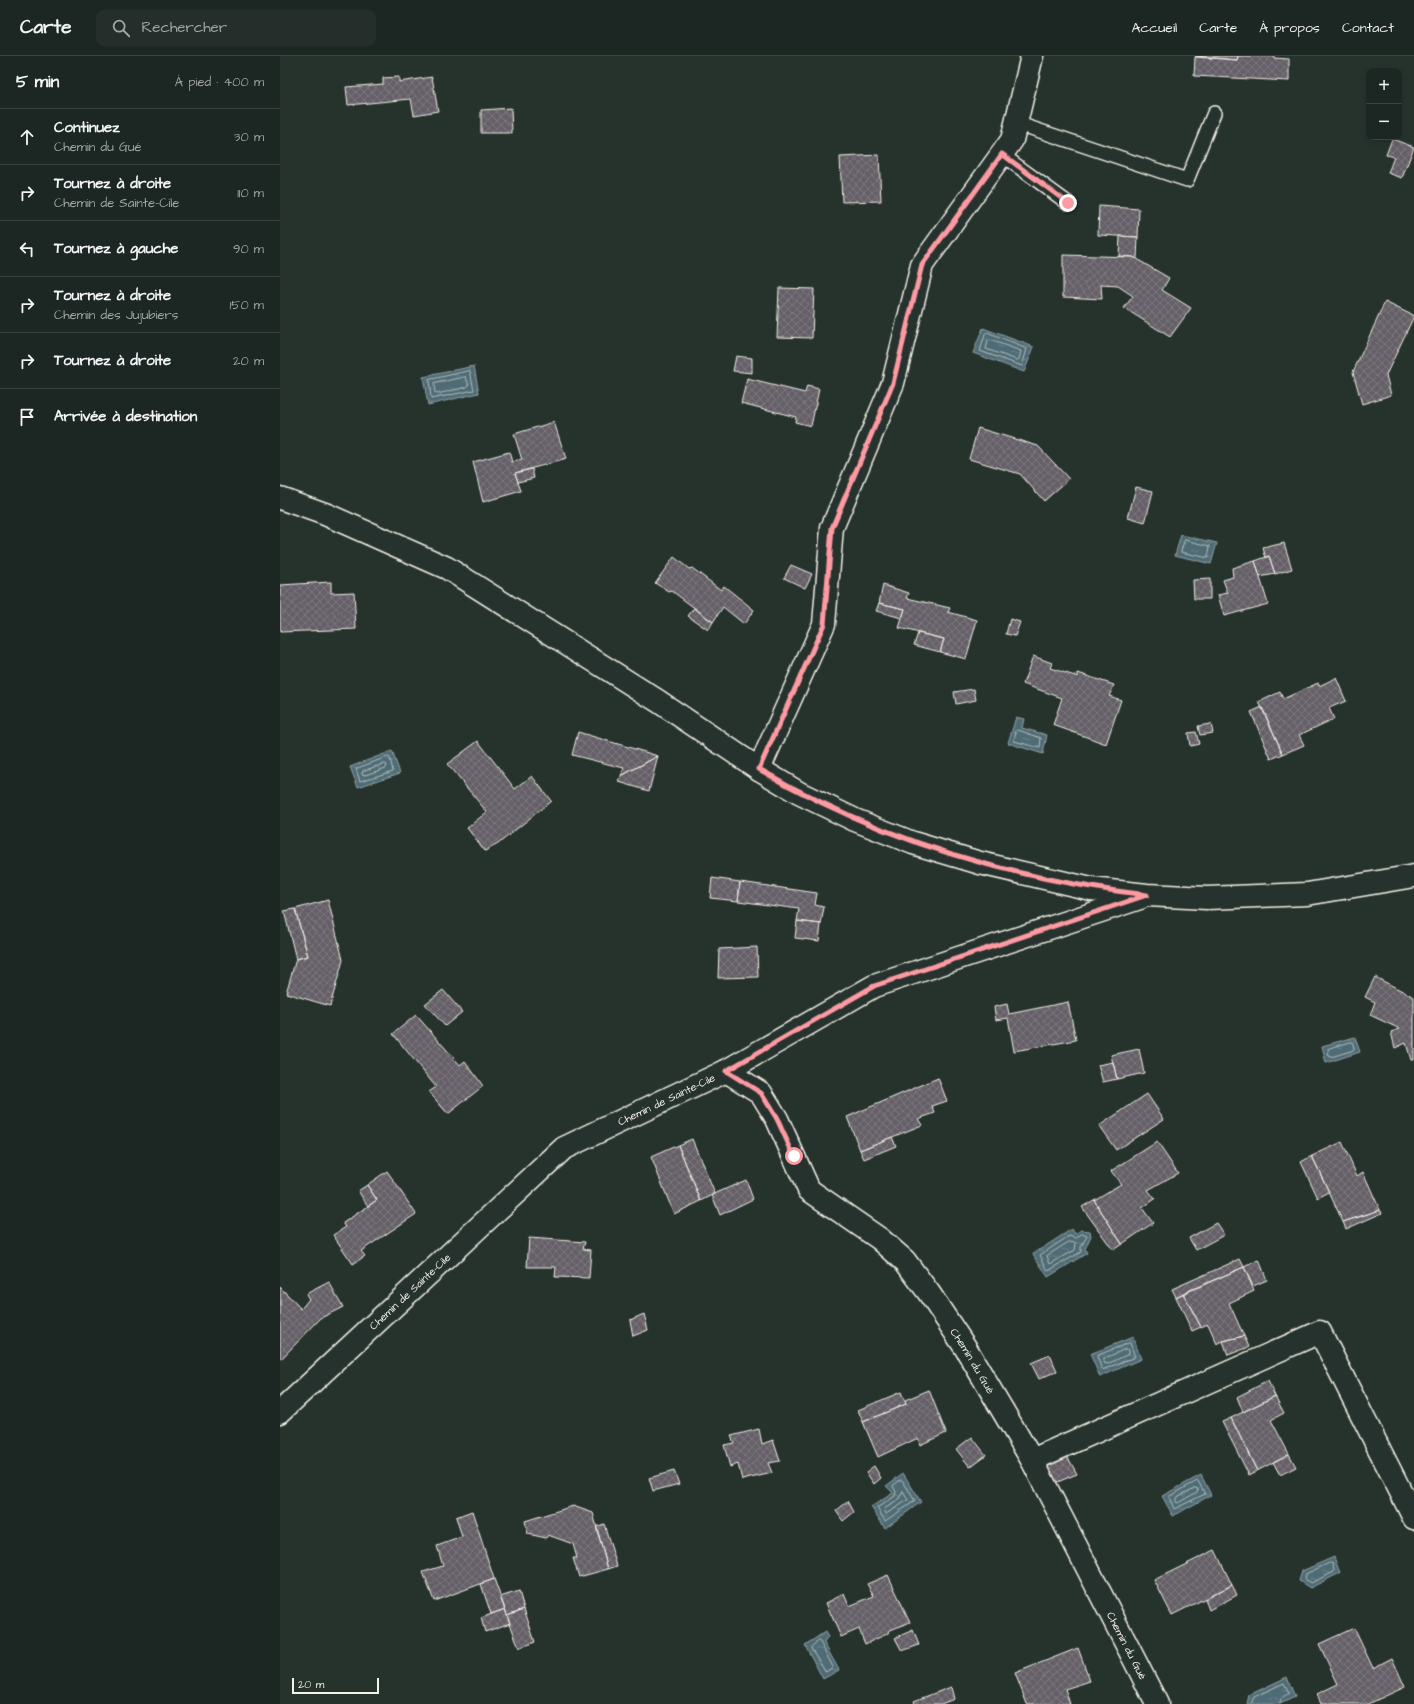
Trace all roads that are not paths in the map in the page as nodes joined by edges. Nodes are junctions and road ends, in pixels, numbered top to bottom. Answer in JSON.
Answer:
{"nodes":[{"id":1,"x":1032,"y":56,"type":"edge"},
{"id":2,"x":1214,"y":113,"type":"dead end"},
{"id":3,"x":1016,"y":123,"type":"junction"},
{"id":4,"x":1002,"y":154,"type":"junction"},
{"id":5,"x":1068,"y":203,"type":"dead end"},
{"id":6,"x":280,"y":498,"type":"edge"},
{"id":7,"x":759,"y":769,"type":"junction"},
{"id":8,"x":1414,"y":876,"type":"edge"},
{"id":9,"x":1147,"y":895,"type":"junction"},
{"id":10,"x":726,"y":1071,"type":"junction"},
{"id":11,"x":280,"y":1412,"type":"edge"},
{"id":12,"x":1032,"y":1460,"type":"junction"},
{"id":13,"x":1414,"y":1518,"type":"edge"},
{"id":14,"x":1157,"y":1704,"type":"edge"}],
"edges":[{"from":1,"to":3,"type":"street"},
{"from":2,"to":3,"type":"lane"},
{"from":3,"to":4,"type":"street"},
{"from":4,"to":5,"type":"lane"},
{"from":4,"to":7,"type":"street"},
{"from":6,"to":7,"type":"street"},
{"from":7,"to":9,"type":"street"},
{"from":8,"to":9,"type":"street"},
{"from":9,"to":10,"type":"street","name":"Chemin de Sainte-Cile"},
{"from":10,"to":11,"type":"street","name":"Chemin de Sainte-Cile"},
{"from":10,"to":12,"type":"street","name":"Chemin du Gué"},
{"from":12,"to":13,"type":"street"},
{"from":12,"to":14,"type":"street","name":"Chemin du Gué"}]}
